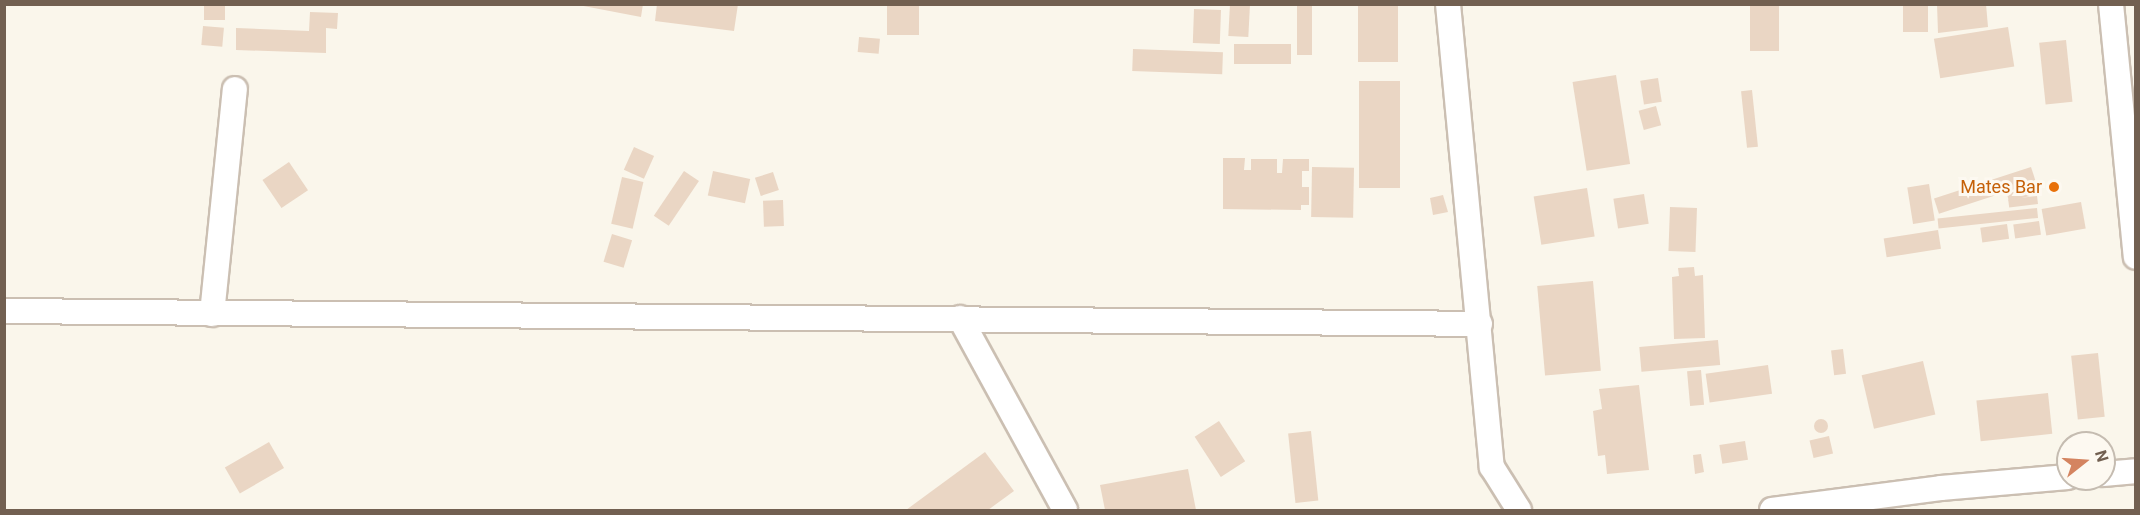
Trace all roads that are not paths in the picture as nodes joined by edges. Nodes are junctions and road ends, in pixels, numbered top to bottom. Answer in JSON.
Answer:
{"nodes":[{"id":1,"x":1449,"y":4,"type":"edge"},
{"id":2,"x":2111,"y":4,"type":"edge"},
{"id":3,"x":235,"y":89,"type":"dead end"},
{"id":4,"x":2136,"y":257,"type":"edge"},
{"id":5,"x":4,"y":310,"type":"edge"},
{"id":6,"x":212,"y":314,"type":"junction"},
{"id":7,"x":960,"y":318,"type":"junction"},
{"id":8,"x":1480,"y":324,"type":"junction"},
{"id":9,"x":2136,"y":471,"type":"edge"},
{"id":10,"x":2116,"y":473,"type":"edge"},
{"id":11,"x":2056,"y":478,"type":"edge"},
{"id":12,"x":1512,"y":507,"type":"edge"},
{"id":13,"x":1065,"y":510,"type":"edge"},
{"id":14,"x":1772,"y":510,"type":"edge"}],
"edges":[{"from":1,"to":8,"type":"street"},
{"from":2,"to":4,"type":"street"},
{"from":3,"to":6,"type":"street"},
{"from":5,"to":6,"type":"street"},
{"from":6,"to":7,"type":"street"},
{"from":7,"to":8,"type":"street"},
{"from":7,"to":13,"type":"street"},
{"from":8,"to":12,"type":"street"},
{"from":9,"to":10,"type":"street"},
{"from":11,"to":14,"type":"street"}]}
